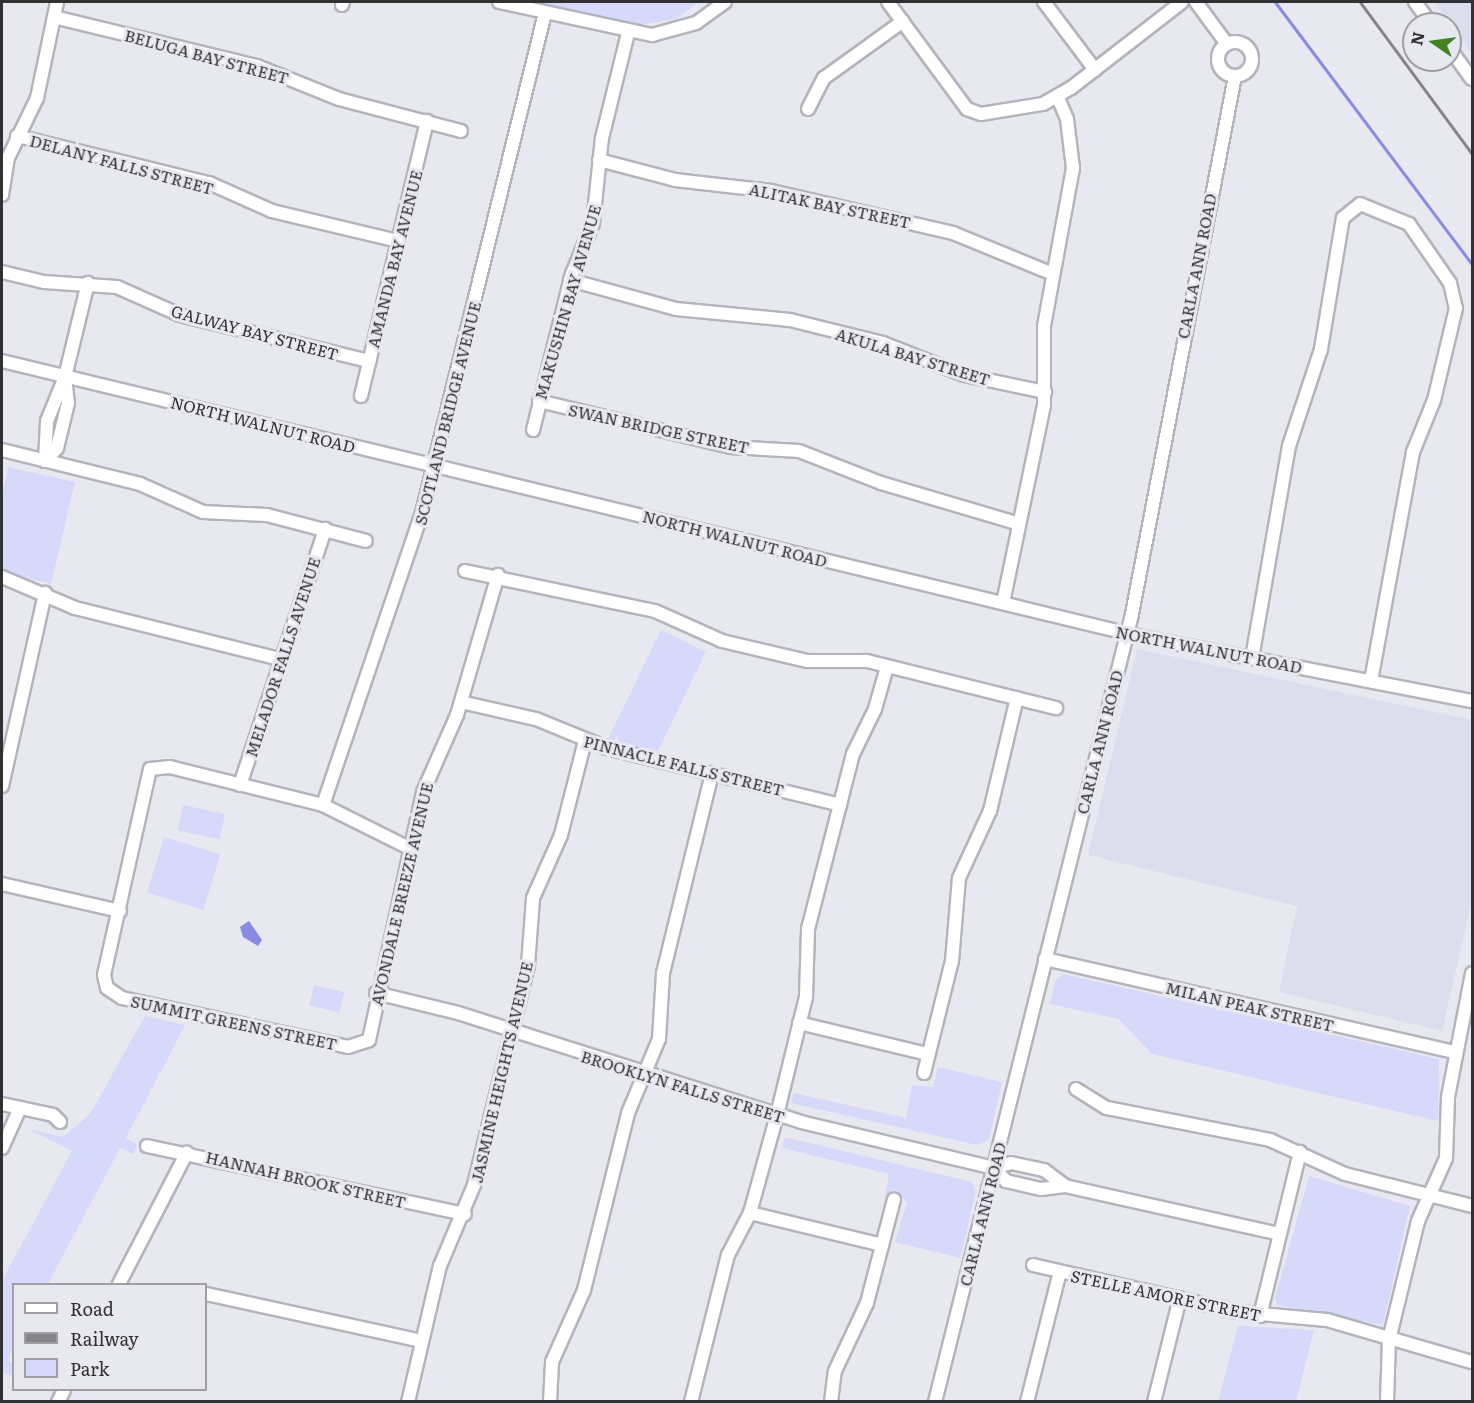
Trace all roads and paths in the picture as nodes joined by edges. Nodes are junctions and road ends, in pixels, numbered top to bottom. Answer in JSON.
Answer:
{"nodes":[{"id":1,"x":57,"y":2,"type":"edge"},
{"id":2,"x":499,"y":2,"type":"edge"},
{"id":3,"x":888,"y":2,"type":"edge"},
{"id":4,"x":1044,"y":2,"type":"edge"},
{"id":5,"x":1182,"y":2,"type":"edge"},
{"id":6,"x":1196,"y":2,"type":"edge"},
{"id":7,"x":718,"y":4,"type":"edge"},
{"id":8,"x":545,"y":13,"type":"junction"},
{"id":9,"x":54,"y":17,"type":"junction"},
{"id":10,"x":903,"y":21,"type":"junction"},
{"id":11,"x":628,"y":33,"type":"junction"},
{"id":12,"x":1227,"y":44,"type":"junction"},
{"id":13,"x":1462,"y":65,"type":"edge"},
{"id":14,"x":1095,"y":70,"type":"junction"},
{"id":15,"x":1235,"y":76,"type":"junction"},
{"id":16,"x":1473,"y":79,"type":"edge"},
{"id":17,"x":1057,"y":96,"type":"junction"},
{"id":18,"x":808,"y":109,"type":"dead end"},
{"id":19,"x":427,"y":121,"type":"junction"},
{"id":20,"x":461,"y":131,"type":"dead end"},
{"id":21,"x":17,"y":136,"type":"junction"},
{"id":22,"x":599,"y":160,"type":"junction"},
{"id":23,"x":2,"y":195,"type":"edge"},
{"id":24,"x":398,"y":241,"type":"junction"},
{"id":25,"x":2,"y":272,"type":"edge"},
{"id":26,"x":1053,"y":274,"type":"junction"},
{"id":27,"x":570,"y":280,"type":"junction"},
{"id":28,"x":88,"y":283,"type":"junction"},
{"id":29,"x":2,"y":361,"type":"edge"},
{"id":30,"x":369,"y":361,"type":"junction"},
{"id":31,"x":65,"y":376,"type":"junction"},
{"id":32,"x":1045,"y":392,"type":"junction"},
{"id":33,"x":361,"y":396,"type":"dead end"},
{"id":34,"x":539,"y":401,"type":"junction"},
{"id":35,"x":532,"y":430,"type":"dead end"},
{"id":36,"x":2,"y":450,"type":"edge"},
{"id":37,"x":45,"y":461,"type":"junction"},
{"id":38,"x":435,"y":466,"type":"junction"},
{"id":39,"x":1019,"y":524,"type":"junction"},
{"id":40,"x":326,"y":529,"type":"junction"},
{"id":41,"x":366,"y":541,"type":"dead end"},
{"id":42,"x":465,"y":571,"type":"dead end"},
{"id":43,"x":498,"y":574,"type":"junction"},
{"id":44,"x":2,"y":577,"type":"edge"},
{"id":45,"x":45,"y":593,"type":"junction"},
{"id":46,"x":1003,"y":603,"type":"junction"},
{"id":47,"x":1127,"y":633,"type":"junction"},
{"id":48,"x":1252,"y":658,"type":"junction"},
{"id":49,"x":280,"y":659,"type":"junction"},
{"id":50,"x":887,"y":667,"type":"junction"},
{"id":51,"x":1371,"y":681,"type":"junction"},
{"id":52,"x":1017,"y":698,"type":"junction"},
{"id":53,"x":1473,"y":701,"type":"edge"},
{"id":54,"x":461,"y":702,"type":"junction"},
{"id":55,"x":1056,"y":708,"type":"dead end"},
{"id":56,"x":585,"y":741,"type":"junction"},
{"id":57,"x":712,"y":774,"type":"junction"},
{"id":58,"x":240,"y":785,"type":"junction"},
{"id":59,"x":2,"y":786,"type":"edge"},
{"id":60,"x":323,"y":805,"type":"junction"},
{"id":61,"x":840,"y":805,"type":"junction"},
{"id":62,"x":409,"y":848,"type":"junction"},
{"id":63,"x":2,"y":884,"type":"edge"},
{"id":64,"x":120,"y":911,"type":"junction"},
{"id":65,"x":1045,"y":959,"type":"junction"},
{"id":66,"x":1473,"y":974,"type":"edge"},
{"id":67,"x":376,"y":993,"type":"junction"},
{"id":68,"x":799,"y":1023,"type":"junction"},
{"id":69,"x":512,"y":1032,"type":"junction"},
{"id":70,"x":364,"y":1044,"type":"joint"},
{"id":71,"x":1455,"y":1052,"type":"junction"},
{"id":72,"x":927,"y":1054,"type":"junction"},
{"id":73,"x":648,"y":1072,"type":"junction"},
{"id":74,"x":924,"y":1073,"type":"dead end"},
{"id":75,"x":1076,"y":1089,"type":"dead end"},
{"id":76,"x":2,"y":1104,"type":"edge"},
{"id":77,"x":20,"y":1108,"type":"junction"},
{"id":78,"x":777,"y":1115,"type":"junction"},
{"id":79,"x":60,"y":1122,"type":"dead end"},
{"id":80,"x":147,"y":1146,"type":"dead end"},
{"id":81,"x":2,"y":1148,"type":"edge"},
{"id":82,"x":187,"y":1152,"type":"junction"},
{"id":83,"x":1300,"y":1152,"type":"junction"},
{"id":84,"x":994,"y":1168,"type":"junction"},
{"id":85,"x":1065,"y":1186,"type":"junction"},
{"id":86,"x":1433,"y":1196,"type":"junction"},
{"id":87,"x":894,"y":1199,"type":"dead end"},
{"id":88,"x":1473,"y":1206,"type":"edge"},
{"id":89,"x":750,"y":1213,"type":"junction"},
{"id":90,"x":465,"y":1214,"type":"junction"},
{"id":91,"x":1280,"y":1234,"type":"junction"},
{"id":92,"x":882,"y":1245,"type":"junction"},
{"id":93,"x":1033,"y":1265,"type":"dead end"},
{"id":94,"x":1060,"y":1272,"type":"junction"},
{"id":95,"x":122,"y":1283,"type":"edge"},
{"id":96,"x":207,"y":1294,"type":"edge"},
{"id":97,"x":1180,"y":1298,"type":"junction"},
{"id":98,"x":1260,"y":1316,"type":"junction"},
{"id":99,"x":1389,"y":1340,"type":"junction"},
{"id":100,"x":421,"y":1341,"type":"junction"},
{"id":101,"x":1473,"y":1362,"type":"edge"},
{"id":102,"x":408,"y":1401,"type":"edge"},
{"id":103,"x":550,"y":1401,"type":"edge"},
{"id":104,"x":691,"y":1401,"type":"edge"},
{"id":105,"x":831,"y":1401,"type":"edge"},
{"id":106,"x":935,"y":1401,"type":"edge"},
{"id":107,"x":1027,"y":1401,"type":"edge"},
{"id":108,"x":1154,"y":1401,"type":"edge"},
{"id":109,"x":1387,"y":1401,"type":"edge"}],
"edges":[{"from":1,"to":9,"type":"street"},
{"from":2,"to":8,"type":"street"},
{"from":3,"to":10,"type":"street"},
{"from":4,"to":14,"type":"street"},
{"from":5,"to":14,"type":"street"},
{"from":6,"to":12,"type":"street"},
{"from":7,"to":11,"type":"street"},
{"from":8,"to":11,"type":"street"},
{"from":8,"to":38,"type":"street","name":"SCOTLAND BRIDGE AVENUE"},
{"from":9,"to":19,"type":"street","name":"BELUGA BAY STREET"},
{"from":9,"to":21,"type":"street"},
{"from":10,"to":17,"type":"street"},
{"from":10,"to":18,"type":"street"},
{"from":11,"to":22,"type":"street","name":"MAKUSHIN BAY AVENUE"},
{"from":12,"to":15,"type":"street"},
{"from":12,"to":15,"type":"street","name":"CARLA ANN ROAD"},
{"from":13,"to":16,"type":"street"},
{"from":14,"to":17,"type":"street"},
{"from":15,"to":47,"type":"street","name":"CARLA ANN ROAD"},
{"from":17,"to":26,"type":"street"},
{"from":19,"to":20,"type":"street","name":"BELUGA BAY STREET"},
{"from":19,"to":24,"type":"street","name":"AMANDA BAY AVENUE"},
{"from":21,"to":23,"type":"street"},
{"from":21,"to":24,"type":"street","name":"DELANY FALLS STREET"},
{"from":22,"to":26,"type":"street","name":"ALITAK BAY STREET"},
{"from":22,"to":27,"type":"street","name":"MAKUSHIN BAY AVENUE"},
{"from":24,"to":30,"type":"street","name":"AMANDA BAY AVENUE"},
{"from":25,"to":28,"type":"street","name":"GALWAY BAY STREET"},
{"from":26,"to":32,"type":"street"},
{"from":27,"to":32,"type":"street","name":"AKULA BAY STREET"},
{"from":27,"to":34,"type":"street","name":"MAKUSHIN BAY AVENUE"},
{"from":28,"to":30,"type":"street","name":"GALWAY BAY STREET"},
{"from":28,"to":31,"type":"street"},
{"from":29,"to":31,"type":"street","name":"NORTH WALNUT ROAD"},
{"from":30,"to":33,"type":"street","name":"AMANDA BAY AVENUE"},
{"from":31,"to":37,"type":"street"},
{"from":31,"to":38,"type":"street","name":"NORTH WALNUT ROAD"},
{"from":32,"to":39,"type":"street"},
{"from":34,"to":35,"type":"street","name":"MAKUSHIN BAY AVENUE"},
{"from":34,"to":39,"type":"street","name":"SWAN BRIDGE STREET"},
{"from":36,"to":37,"type":"street"},
{"from":37,"to":40,"type":"street"},
{"from":38,"to":46,"type":"street","name":"NORTH WALNUT ROAD"},
{"from":38,"to":60,"type":"street","name":"SCOTLAND BRIDGE AVENUE"},
{"from":39,"to":46,"type":"street"},
{"from":40,"to":41,"type":"street"},
{"from":40,"to":49,"type":"street","name":"MELADOR FALLS AVENUE"},
{"from":42,"to":43,"type":"street"},
{"from":43,"to":50,"type":"street"},
{"from":43,"to":54,"type":"street","name":"AVONDALE BREEZE AVENUE"},
{"from":44,"to":45,"type":"street"},
{"from":45,"to":49,"type":"street"},
{"from":45,"to":59,"type":"street"},
{"from":46,"to":47,"type":"street","name":"NORTH WALNUT ROAD"},
{"from":47,"to":48,"type":"street","name":"NORTH WALNUT ROAD"},
{"from":47,"to":65,"type":"street","name":"CARLA ANN ROAD"},
{"from":48,"to":51,"type":"street","name":"NORTH WALNUT ROAD"},
{"from":48,"to":51,"type":"street"},
{"from":49,"to":58,"type":"street","name":"MELADOR FALLS AVENUE"},
{"from":50,"to":52,"type":"street"},
{"from":50,"to":61,"type":"street"},
{"from":51,"to":53,"type":"street","name":"NORTH WALNUT ROAD"},
{"from":52,"to":55,"type":"street"},
{"from":52,"to":72,"type":"street"},
{"from":54,"to":56,"type":"street","name":"PINNACLE FALLS STREET"},
{"from":54,"to":62,"type":"street","name":"AVONDALE BREEZE AVENUE"},
{"from":56,"to":57,"type":"street","name":"PINNACLE FALLS STREET"},
{"from":56,"to":69,"type":"street","name":"JASMINE HEIGHTS AVENUE"},
{"from":57,"to":61,"type":"street","name":"PINNACLE FALLS STREET"},
{"from":57,"to":73,"type":"street"},
{"from":58,"to":60,"type":"street"},
{"from":58,"to":64,"type":"street"},
{"from":60,"to":62,"type":"street"},
{"from":61,"to":68,"type":"street"},
{"from":62,"to":67,"type":"street","name":"AVONDALE BREEZE AVENUE"},
{"from":63,"to":64,"type":"street"},
{"from":64,"to":70,"type":"street","name":"SUMMIT GREENS STREET"},
{"from":65,"to":71,"type":"street","name":"MILAN PEAK STREET"},
{"from":65,"to":84,"type":"street","name":"CARLA ANN ROAD"},
{"from":66,"to":71,"type":"street"},
{"from":67,"to":69,"type":"street","name":"BROOKLYN FALLS STREET"},
{"from":67,"to":70,"type":"street","name":"AVONDALE BREEZE AVENUE"},
{"from":68,"to":72,"type":"street"},
{"from":68,"to":78,"type":"street"},
{"from":69,"to":73,"type":"street","name":"BROOKLYN FALLS STREET"},
{"from":69,"to":90,"type":"street","name":"JASMINE HEIGHTS AVENUE"},
{"from":71,"to":86,"type":"street"},
{"from":72,"to":74,"type":"street"},
{"from":73,"to":78,"type":"street","name":"BROOKLYN FALLS STREET"},
{"from":73,"to":103,"type":"street"},
{"from":75,"to":83,"type":"street"},
{"from":76,"to":77,"type":"street"},
{"from":77,"to":79,"type":"street"},
{"from":77,"to":81,"type":"street"},
{"from":78,"to":84,"type":"street","name":"BROOKLYN FALLS STREET"},
{"from":78,"to":89,"type":"street"},
{"from":80,"to":82,"type":"street","name":"HANNAH BROOK STREET"},
{"from":82,"to":90,"type":"street","name":"HANNAH BROOK STREET"},
{"from":82,"to":95,"type":"street"},
{"from":83,"to":86,"type":"street"},
{"from":83,"to":91,"type":"street"},
{"from":84,"to":85,"type":"street"},
{"from":84,"to":85,"type":"street"},
{"from":84,"to":106,"type":"street","name":"CARLA ANN ROAD"},
{"from":85,"to":91,"type":"street"},
{"from":86,"to":88,"type":"street"},
{"from":86,"to":99,"type":"street"},
{"from":87,"to":92,"type":"street"},
{"from":89,"to":92,"type":"street"},
{"from":89,"to":104,"type":"street"},
{"from":90,"to":100,"type":"street","name":"JASMINE HEIGHTS AVENUE"},
{"from":91,"to":98,"type":"street"},
{"from":92,"to":105,"type":"street"},
{"from":93,"to":94,"type":"street","name":"STELLE AMORE STREET"},
{"from":94,"to":97,"type":"street","name":"STELLE AMORE STREET"},
{"from":94,"to":107,"type":"street"},
{"from":96,"to":100,"type":"street"},
{"from":97,"to":98,"type":"street","name":"STELLE AMORE STREET"},
{"from":97,"to":108,"type":"street"},
{"from":98,"to":99,"type":"street","name":"STELLE AMORE STREET"},
{"from":99,"to":101,"type":"street","name":"STELLE AMORE STREET"},
{"from":99,"to":109,"type":"street"},
{"from":100,"to":102,"type":"street","name":"JASMINE HEIGHTS AVENUE"}]}
